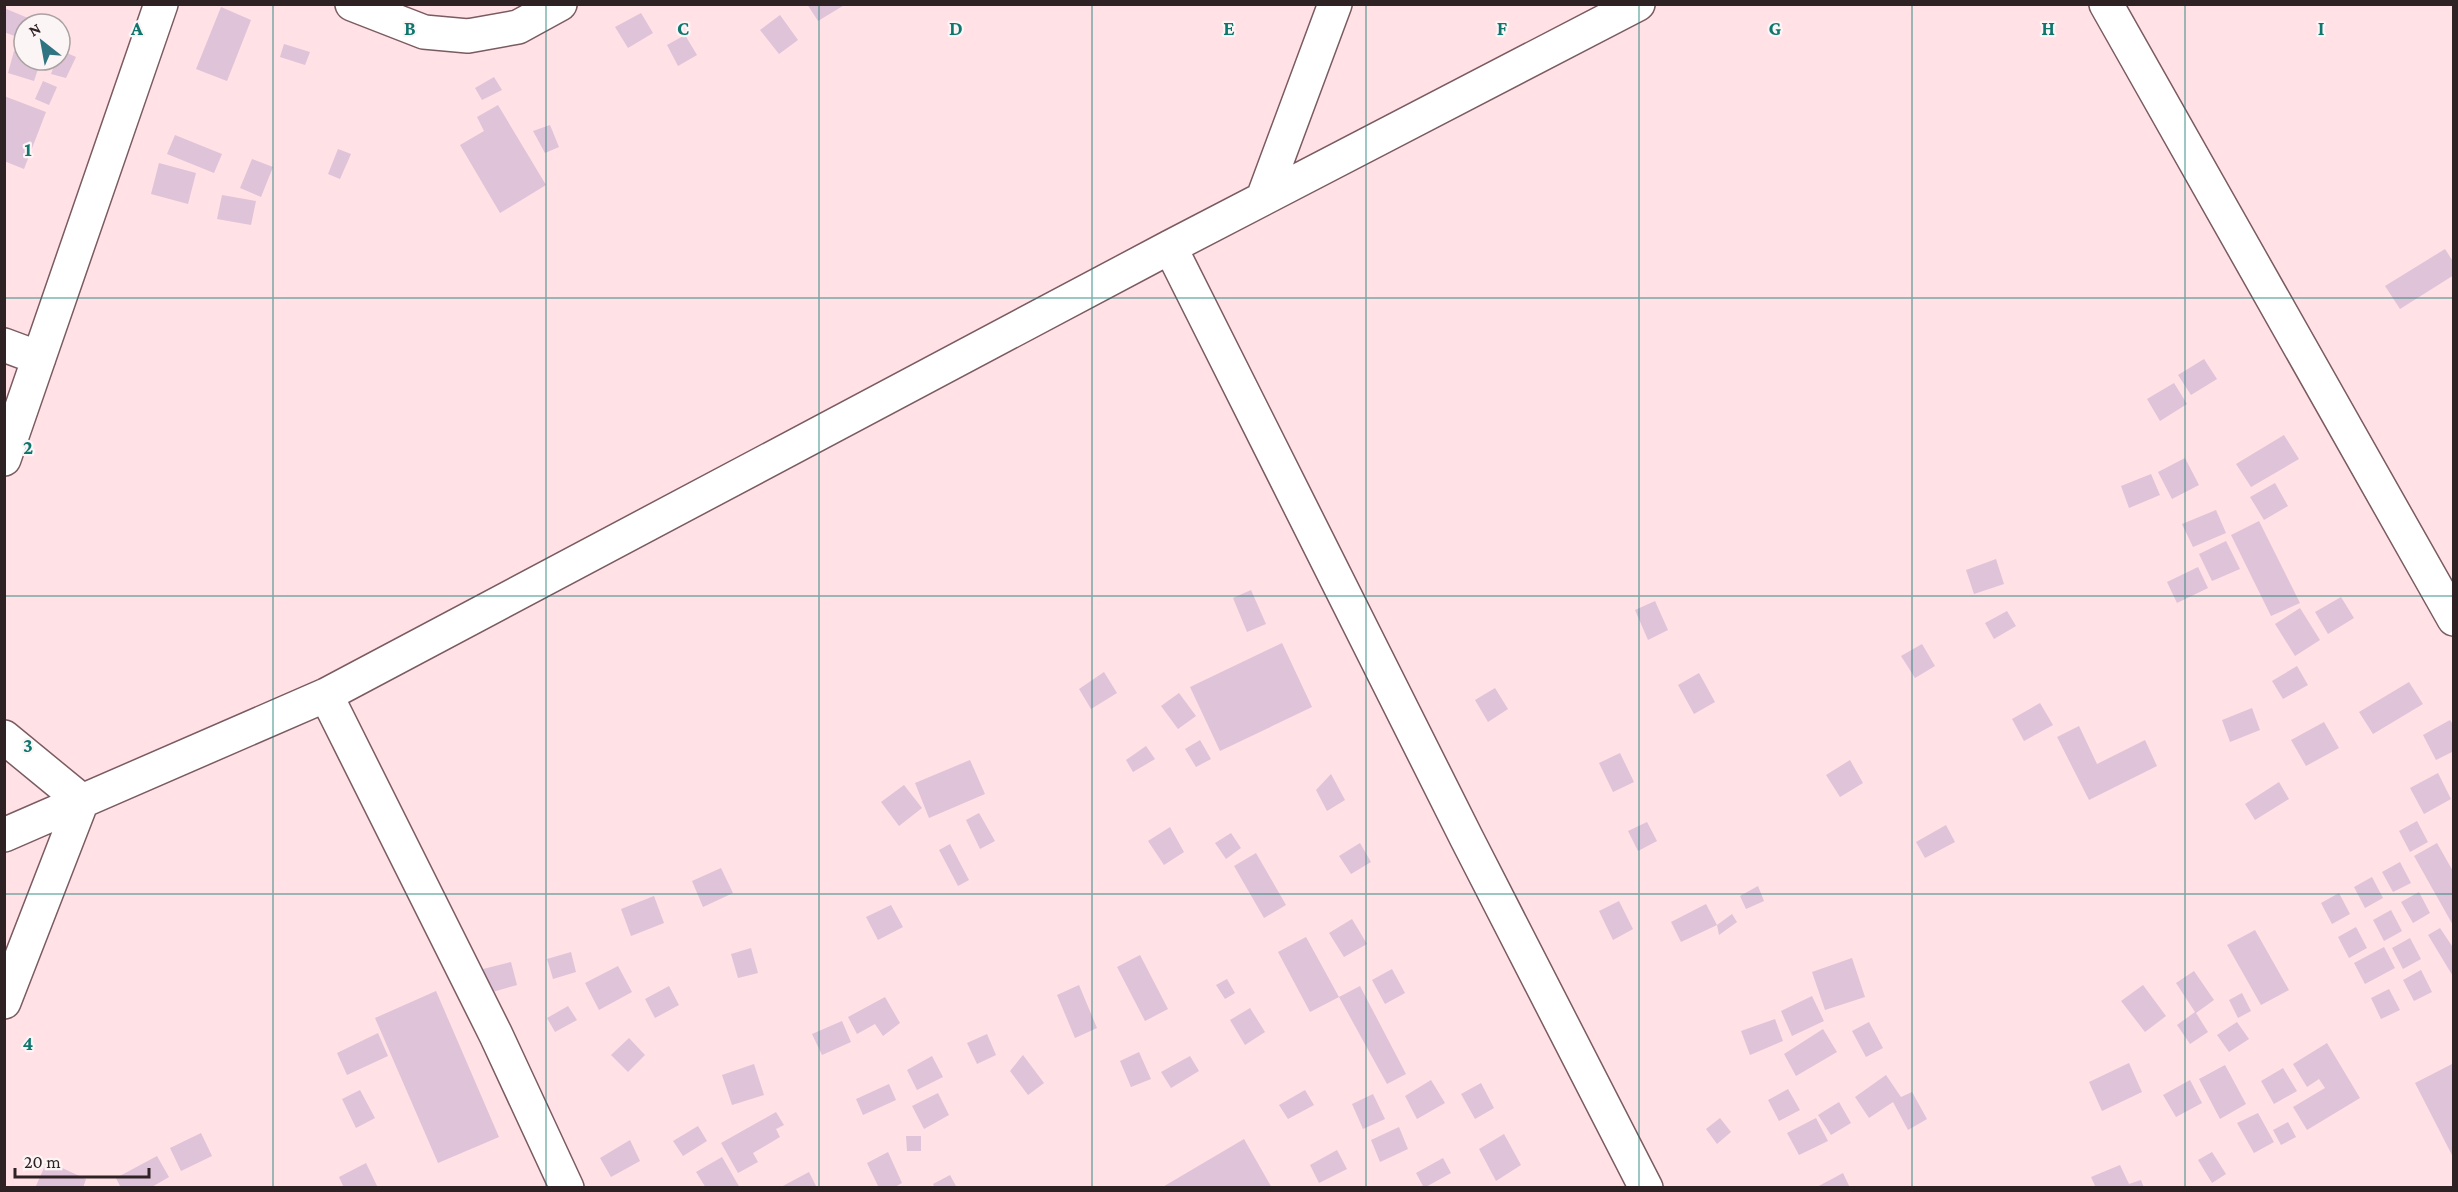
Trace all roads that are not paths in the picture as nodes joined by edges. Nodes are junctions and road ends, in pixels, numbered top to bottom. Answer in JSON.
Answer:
{"nodes":[{"id":1,"x":161,"y":4,"type":"edge"},
{"id":2,"x":352,"y":4,"type":"edge"},
{"id":3,"x":560,"y":4,"type":"edge"},
{"id":4,"x":1335,"y":4,"type":"edge"},
{"id":5,"x":1638,"y":4,"type":"edge"},
{"id":6,"x":2106,"y":4,"type":"edge"},
{"id":7,"x":1600,"y":15,"type":"edge"},
{"id":8,"x":1263,"y":198,"type":"junction"},
{"id":9,"x":1170,"y":247,"type":"junction"},
{"id":10,"x":4,"y":345,"type":"edge"},
{"id":11,"x":39,"y":358,"type":"junction"},
{"id":12,"x":4,"y":459,"type":"edge"},
{"id":13,"x":2454,"y":619,"type":"edge"},
{"id":14,"x":326,"y":695,"type":"junction"},
{"id":15,"x":4,"y":737,"type":"edge"},
{"id":16,"x":82,"y":801,"type":"junction"},
{"id":17,"x":4,"y":835,"type":"edge"},
{"id":18,"x":4,"y":1002,"type":"edge"},
{"id":19,"x":567,"y":1188,"type":"edge"},
{"id":20,"x":1646,"y":1188,"type":"edge"}],
"edges":[{"from":1,"to":11,"type":"street"},
{"from":2,"to":3,"type":"street"},
{"from":4,"to":8,"type":"street"},
{"from":5,"to":7,"type":"street"},
{"from":6,"to":13,"type":"street"},
{"from":7,"to":8,"type":"street"},
{"from":8,"to":9,"type":"street"},
{"from":9,"to":14,"type":"street"},
{"from":9,"to":20,"type":"street"},
{"from":10,"to":11,"type":"street"},
{"from":11,"to":12,"type":"street"},
{"from":14,"to":16,"type":"street"},
{"from":14,"to":19,"type":"street"},
{"from":15,"to":16,"type":"street"},
{"from":16,"to":17,"type":"street"},
{"from":16,"to":18,"type":"street"}]}
